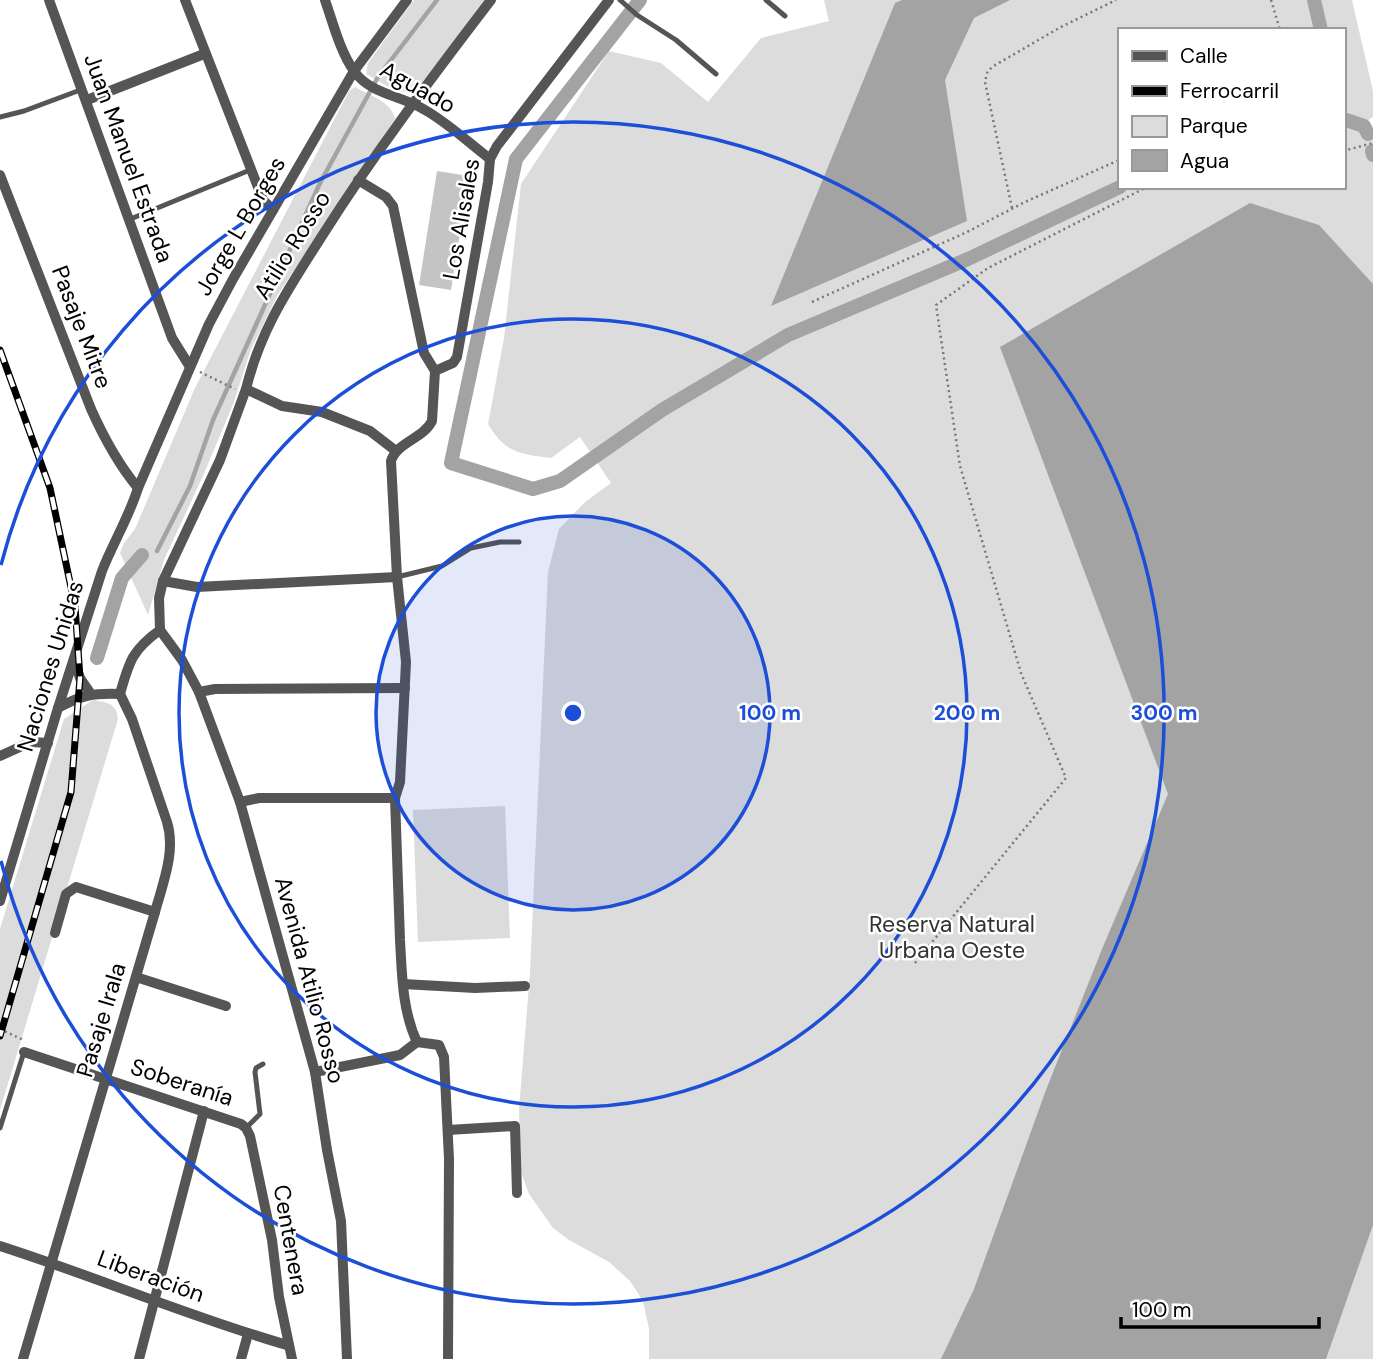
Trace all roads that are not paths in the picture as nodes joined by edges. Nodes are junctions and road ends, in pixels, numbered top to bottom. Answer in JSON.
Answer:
{"nodes":[{"id":1,"x":50,"y":0,"type":"edge"},
{"id":2,"x":185,"y":0,"type":"edge"},
{"id":3,"x":325,"y":0,"type":"edge"},
{"id":4,"x":407,"y":0,"type":"edge"},
{"id":5,"x":491,"y":0,"type":"edge"},
{"id":6,"x":609,"y":0,"type":"edge"},
{"id":7,"x":620,"y":0,"type":"edge"},
{"id":8,"x":766,"y":0,"type":"edge"},
{"id":9,"x":785,"y":16,"type":"dead end"},
{"id":10,"x":204,"y":54,"type":"junction"},
{"id":11,"x":354,"y":71,"type":"junction"},
{"id":12,"x":716,"y":74,"type":"dead end"},
{"id":13,"x":85,"y":94,"type":"junction"},
{"id":14,"x":413,"y":104,"type":"junction"},
{"id":15,"x":0,"y":117,"type":"edge"},
{"id":16,"x":490,"y":159,"type":"junction"},
{"id":17,"x":250,"y":170,"type":"junction"},
{"id":18,"x":0,"y":175,"type":"edge"},
{"id":19,"x":358,"y":180,"type":"junction"},
{"id":20,"x":273,"y":210,"type":"junction"},
{"id":21,"x":128,"y":220,"type":"junction"},
{"id":22,"x":190,"y":367,"type":"junction"},
{"id":23,"x":435,"y":371,"type":"junction"},
{"id":24,"x":246,"y":388,"type":"junction"},
{"id":25,"x":396,"y":452,"type":"junction"},
{"id":26,"x":138,"y":488,"type":"junction"},
{"id":27,"x":519,"y":542,"type":"dead end"},
{"id":28,"x":397,"y":578,"type":"junction"},
{"id":29,"x":163,"y":581,"type":"junction"},
{"id":30,"x":160,"y":630,"type":"junction"},
{"id":31,"x":75,"y":660,"type":"junction"},
{"id":32,"x":405,"y":688,"type":"junction"},
{"id":33,"x":199,"y":692,"type":"junction"},
{"id":34,"x":92,"y":694,"type":"junction"},
{"id":35,"x":121,"y":694,"type":"junction"},
{"id":36,"x":58,"y":708,"type":"junction"},
{"id":37,"x":48,"y":743,"type":"junction"},
{"id":38,"x":0,"y":756,"type":"edge"},
{"id":39,"x":395,"y":798,"type":"junction"},
{"id":40,"x":240,"y":802,"type":"junction"},
{"id":41,"x":0,"y":901,"type":"edge"},
{"id":42,"x":155,"y":912,"type":"junction"},
{"id":43,"x":55,"y":933,"type":"dead end"},
{"id":44,"x":136,"y":977,"type":"junction"},
{"id":45,"x":403,"y":984,"type":"junction"},
{"id":46,"x":525,"y":986,"type":"dead end"},
{"id":47,"x":226,"y":1006,"type":"dead end"},
{"id":48,"x":416,"y":1042,"type":"junction"},
{"id":49,"x":24,"y":1052,"type":"joint"},
{"id":50,"x":263,"y":1063,"type":"dead end"},
{"id":51,"x":316,"y":1072,"type":"junction"},
{"id":52,"x":105,"y":1079,"type":"junction"},
{"id":53,"x":204,"y":1111,"type":"junction"},
{"id":54,"x":0,"y":1128,"type":"edge"},
{"id":55,"x":246,"y":1128,"type":"junction"},
{"id":56,"x":448,"y":1130,"type":"junction"},
{"id":57,"x":517,"y":1193,"type":"dead end"},
{"id":58,"x":0,"y":1246,"type":"edge"},
{"id":59,"x":51,"y":1262,"type":"junction"},
{"id":60,"x":156,"y":1301,"type":"junction"},
{"id":61,"x":248,"y":1334,"type":"junction"},
{"id":62,"x":287,"y":1345,"type":"junction"},
{"id":63,"x":23,"y":1359,"type":"edge"},
{"id":64,"x":139,"y":1359,"type":"edge"},
{"id":65,"x":241,"y":1359,"type":"edge"},
{"id":66,"x":292,"y":1359,"type":"edge"},
{"id":67,"x":347,"y":1359,"type":"edge"},
{"id":68,"x":448,"y":1359,"type":"edge"}],
"edges":[{"from":1,"to":13,"type":"street","name":"Juan Manuel Estrada"},
{"from":2,"to":10,"type":"street"},
{"from":3,"to":11,"type":"street","name":"Aguado"},
{"from":4,"to":11,"type":"street","name":"Jorge L Borges"},
{"from":5,"to":14,"type":"street","name":"Atilio Rosso"},
{"from":6,"to":16,"type":"street","name":"Los Alisales"},
{"from":7,"to":12,"type":"lane"},
{"from":8,"to":9,"type":"lane"},
{"from":10,"to":13,"type":"street"},
{"from":10,"to":17,"type":"street"},
{"from":11,"to":14,"type":"street","name":"Aguado"},
{"from":11,"to":20,"type":"street","name":"Jorge L Borges"},
{"from":13,"to":15,"type":"lane"},
{"from":13,"to":21,"type":"street","name":"Juan Manuel Estrada"},
{"from":14,"to":16,"type":"street","name":"Aguado"},
{"from":14,"to":19,"type":"street","name":"Atilio Rosso"},
{"from":16,"to":23,"type":"street","name":"Los Alisales"},
{"from":17,"to":20,"type":"street"},
{"from":17,"to":21,"type":"lane"},
{"from":18,"to":26,"type":"street","name":"Pasaje Mitre"},
{"from":19,"to":23,"type":"street"},
{"from":19,"to":24,"type":"street","name":"Atilio Rosso"},
{"from":20,"to":22,"type":"street","name":"Jorge L Borges"},
{"from":21,"to":22,"type":"street","name":"Juan Manuel Estrada"},
{"from":22,"to":26,"type":"street","name":"Jorge L Borges"},
{"from":23,"to":25,"type":"street"},
{"from":24,"to":25,"type":"street"},
{"from":24,"to":29,"type":"street","name":"Atilio Rosso"},
{"from":25,"to":28,"type":"street"},
{"from":26,"to":31,"type":"street","name":"Naciones Unidas"},
{"from":27,"to":28,"type":"lane"},
{"from":28,"to":29,"type":"street"},
{"from":28,"to":32,"type":"street"},
{"from":29,"to":30,"type":"street","name":"Atilio Rosso"},
{"from":30,"to":33,"type":"street","name":"Avenida Atilio Rosso"},
{"from":30,"to":35,"type":"street"},
{"from":31,"to":34,"type":"street"},
{"from":31,"to":36,"type":"street","name":"Naciones Unidas"},
{"from":32,"to":33,"type":"street"},
{"from":32,"to":39,"type":"street"},
{"from":33,"to":40,"type":"street","name":"Avenida Atilio Rosso"},
{"from":34,"to":35,"type":"street"},
{"from":34,"to":36,"type":"street"},
{"from":35,"to":42,"type":"street","name":"Pasaje Irala"},
{"from":36,"to":37,"type":"street","name":"Naciones Unidas"},
{"from":37,"to":38,"type":"street"},
{"from":37,"to":41,"type":"street","name":"Naciones Unidas"},
{"from":39,"to":40,"type":"street"},
{"from":39,"to":45,"type":"street"},
{"from":40,"to":51,"type":"street","name":"Avenida Atilio Rosso"},
{"from":42,"to":43,"type":"street"},
{"from":42,"to":44,"type":"street","name":"Pasaje Irala"},
{"from":44,"to":47,"type":"street"},
{"from":44,"to":52,"type":"street","name":"Pasaje Irala"},
{"from":45,"to":46,"type":"street"},
{"from":45,"to":48,"type":"street"},
{"from":48,"to":51,"type":"street"},
{"from":48,"to":56,"type":"street"},
{"from":49,"to":52,"type":"street","name":"Soberanía"},
{"from":49,"to":54,"type":"lane"},
{"from":50,"to":55,"type":"lane"},
{"from":51,"to":67,"type":"street","name":"Avenida Atilio Rosso"},
{"from":52,"to":53,"type":"street","name":"Soberanía"},
{"from":52,"to":59,"type":"street","name":"Pasaje Irala"},
{"from":53,"to":55,"type":"street","name":"Soberanía"},
{"from":53,"to":60,"type":"street"},
{"from":55,"to":62,"type":"street","name":"Centenera"},
{"from":56,"to":57,"type":"street"},
{"from":56,"to":68,"type":"street"},
{"from":58,"to":59,"type":"street","name":"Liberación"},
{"from":59,"to":60,"type":"street","name":"Liberación"},
{"from":59,"to":63,"type":"street","name":"Pasaje Irala"},
{"from":60,"to":61,"type":"street","name":"Liberación"},
{"from":60,"to":64,"type":"street"},
{"from":61,"to":62,"type":"street","name":"Liberación"},
{"from":61,"to":65,"type":"street"},
{"from":62,"to":66,"type":"street","name":"Centenera"}]}
